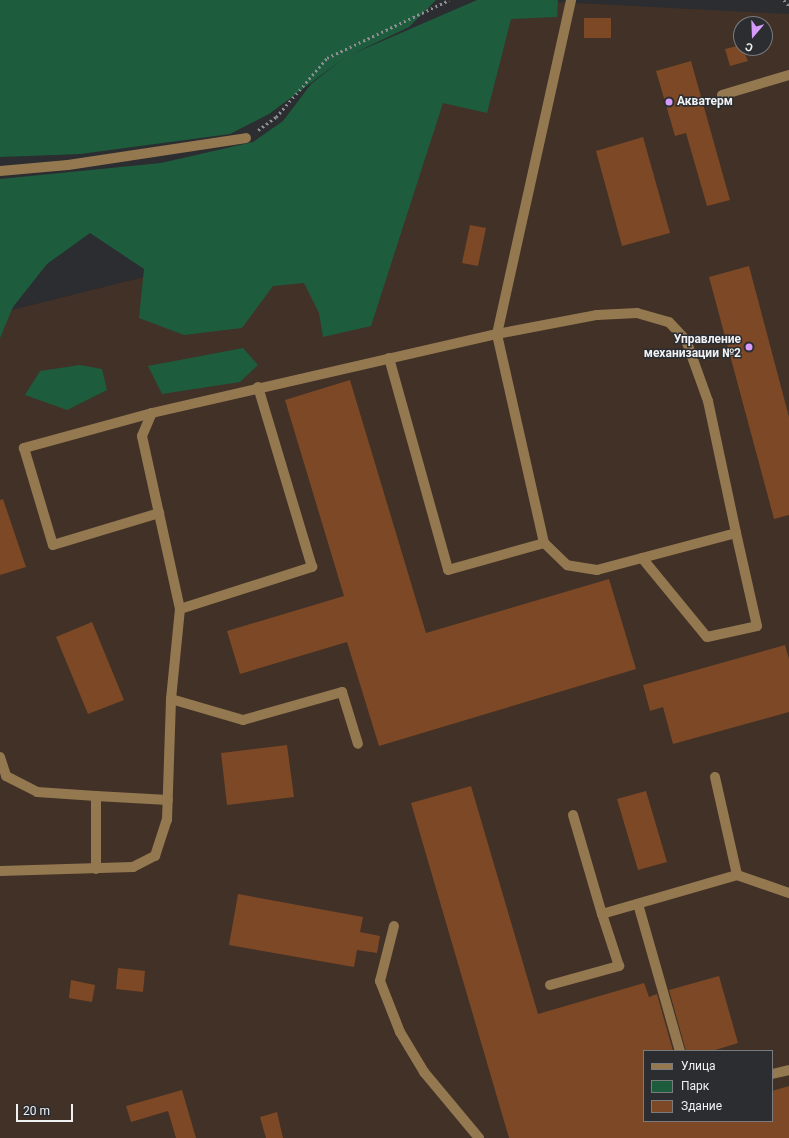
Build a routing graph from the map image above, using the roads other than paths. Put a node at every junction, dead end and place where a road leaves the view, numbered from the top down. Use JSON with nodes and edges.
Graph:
{"nodes":[{"id":1,"x":571,"y":0,"type":"edge"},
{"id":2,"x":789,"y":74,"type":"edge"},
{"id":3,"x":722,"y":94,"type":"dead end"},
{"id":4,"x":246,"y":138,"type":"road end"},
{"id":5,"x":0,"y":171,"type":"edge"},
{"id":6,"x":496,"y":334,"type":"junction"},
{"id":7,"x":389,"y":358,"type":"junction"},
{"id":8,"x":258,"y":387,"type":"junction"},
{"id":9,"x":152,"y":412,"type":"junction"},
{"id":10,"x":158,"y":513,"type":"junction"},
{"id":11,"x":736,"y":534,"type":"junction"},
{"id":12,"x":544,"y":543,"type":"junction"},
{"id":13,"x":642,"y":558,"type":"junction"},
{"id":14,"x":180,"y":608,"type":"junction"},
{"id":15,"x":171,"y":698,"type":"junction"},
{"id":16,"x":358,"y":744,"type":"dead end"},
{"id":17,"x":0,"y":756,"type":"edge"},
{"id":18,"x":715,"y":777,"type":"dead end"},
{"id":19,"x":96,"y":796,"type":"junction"},
{"id":20,"x":168,"y":800,"type":"junction"},
{"id":21,"x":573,"y":816,"type":"dead end"},
{"id":22,"x":96,"y":869,"type":"junction"},
{"id":23,"x":0,"y":871,"type":"edge"},
{"id":24,"x":737,"y":875,"type":"junction"},
{"id":25,"x":789,"y":894,"type":"edge"},
{"id":26,"x":638,"y":904,"type":"junction"},
{"id":27,"x":602,"y":914,"type":"junction"},
{"id":28,"x":394,"y":926,"type":"dead end"},
{"id":29,"x":550,"y":985,"type":"dead end"},
{"id":30,"x":680,"y":1050,"type":"edge"},
{"id":31,"x":789,"y":1070,"type":"edge"},
{"id":32,"x":773,"y":1074,"type":"edge"},
{"id":33,"x":479,"y":1138,"type":"edge"}],
"edges":[{"from":1,"to":6,"type":"lane"},
{"from":2,"to":3,"type":"lane"},
{"from":4,"to":5,"type":"lane"},
{"from":6,"to":7,"type":"lane"},
{"from":6,"to":11,"type":"lane"},
{"from":6,"to":12,"type":"lane"},
{"from":7,"to":8,"type":"lane"},
{"from":7,"to":12,"type":"lane"},
{"from":8,"to":9,"type":"lane"},
{"from":8,"to":14,"type":"lane"},
{"from":9,"to":10,"type":"lane"},
{"from":9,"to":10,"type":"lane"},
{"from":10,"to":14,"type":"lane"},
{"from":11,"to":13,"type":"lane"},
{"from":11,"to":13,"type":"lane"},
{"from":12,"to":13,"type":"lane"},
{"from":14,"to":15,"type":"lane"},
{"from":15,"to":16,"type":"lane"},
{"from":15,"to":20,"type":"lane"},
{"from":17,"to":19,"type":"lane"},
{"from":18,"to":24,"type":"lane"},
{"from":19,"to":20,"type":"lane"},
{"from":19,"to":22,"type":"lane"},
{"from":20,"to":22,"type":"lane"},
{"from":21,"to":27,"type":"lane"},
{"from":22,"to":23,"type":"lane"},
{"from":24,"to":25,"type":"lane"},
{"from":24,"to":26,"type":"lane"},
{"from":26,"to":27,"type":"lane"},
{"from":26,"to":30,"type":"lane"},
{"from":27,"to":29,"type":"lane"},
{"from":28,"to":33,"type":"lane"},
{"from":31,"to":32,"type":"lane"}]}
